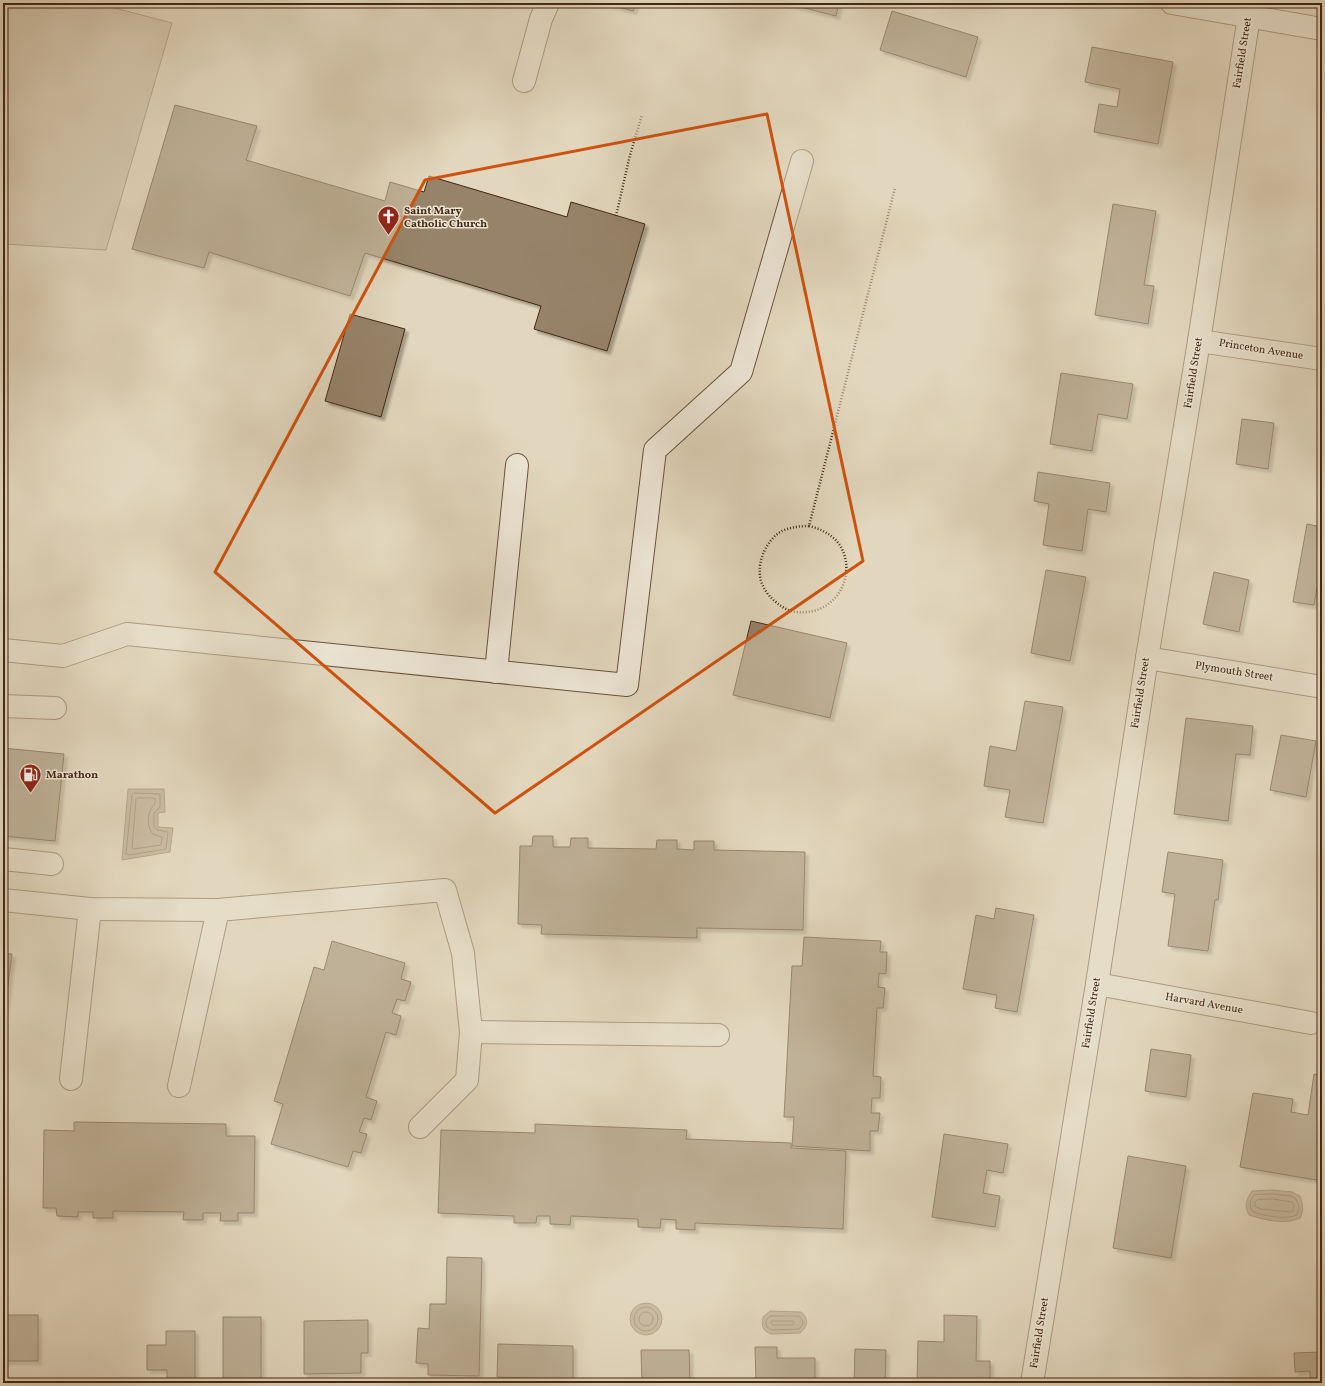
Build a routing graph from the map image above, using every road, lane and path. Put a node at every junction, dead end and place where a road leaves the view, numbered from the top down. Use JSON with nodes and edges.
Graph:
{"nodes":[{"id":1,"x":548,"y":3,"type":"edge"},
{"id":2,"x":1172,"y":3,"type":"edge"},
{"id":3,"x":1250,"y":10,"type":"edge"},
{"id":4,"x":1322,"y":29,"type":"edge"},
{"id":5,"x":524,"y":81,"type":"dead end"},
{"id":6,"x":642,"y":115,"type":"dead end"},
{"id":7,"x":802,"y":161,"type":"dead end"},
{"id":8,"x":895,"y":188,"type":"dead end"},
{"id":9,"x":616,"y":216,"type":"dead end"},
{"id":10,"x":1199,"y":341,"type":"junction"},
{"id":11,"x":1322,"y":359,"type":"edge"},
{"id":12,"x":517,"y":466,"type":"dead end"},
{"id":13,"x":809,"y":526,"type":"junction"},
{"id":14,"x":3,"y":650,"type":"edge"},
{"id":15,"x":1147,"y":658,"type":"junction"},
{"id":16,"x":496,"y":672,"type":"junction"},
{"id":17,"x":1322,"y":687,"type":"edge"},
{"id":18,"x":3,"y":706,"type":"edge"},
{"id":19,"x":55,"y":708,"type":"dead end"},
{"id":20,"x":3,"y":859,"type":"edge"},
{"id":21,"x":52,"y":864,"type":"dead end"},
{"id":22,"x":3,"y":900,"type":"edge"},
{"id":23,"x":90,"y":909,"type":"junction"},
{"id":24,"x":218,"y":910,"type":"junction"},
{"id":25,"x":1097,"y":984,"type":"junction"},
{"id":26,"x":1310,"y":1023,"type":"dead end"},
{"id":27,"x":471,"y":1032,"type":"junction"},
{"id":28,"x":718,"y":1035,"type":"dead end"},
{"id":29,"x":71,"y":1079,"type":"dead end"},
{"id":30,"x":179,"y":1086,"type":"dead end"},
{"id":31,"x":420,"y":1127,"type":"dead end"},
{"id":32,"x":1032,"y":1383,"type":"edge"}],
"edges":[{"from":1,"to":5,"type":"street"},
{"from":2,"to":3,"type":"street"},
{"from":3,"to":4,"type":"street"},
{"from":3,"to":10,"type":"street","name":"Fairfield Street"},
{"from":6,"to":9,"type":"path"},
{"from":7,"to":16,"type":"street"},
{"from":8,"to":13,"type":"path"},
{"from":10,"to":11,"type":"street","name":"Princeton Avenue"},
{"from":10,"to":15,"type":"street","name":"Fairfield Street"},
{"from":12,"to":16,"type":"street"},
{"from":13,"to":13,"type":"path"},
{"from":14,"to":16,"type":"street"},
{"from":15,"to":17,"type":"street","name":"Plymouth Street"},
{"from":15,"to":25,"type":"street","name":"Fairfield Street"},
{"from":18,"to":19,"type":"street"},
{"from":20,"to":21,"type":"street"},
{"from":22,"to":23,"type":"street"},
{"from":23,"to":24,"type":"street"},
{"from":23,"to":29,"type":"street"},
{"from":24,"to":27,"type":"street"},
{"from":24,"to":30,"type":"street"},
{"from":25,"to":26,"type":"street","name":"Harvard Avenue"},
{"from":25,"to":32,"type":"street","name":"Fairfield Street"},
{"from":27,"to":28,"type":"street"},
{"from":27,"to":31,"type":"street"}]}
